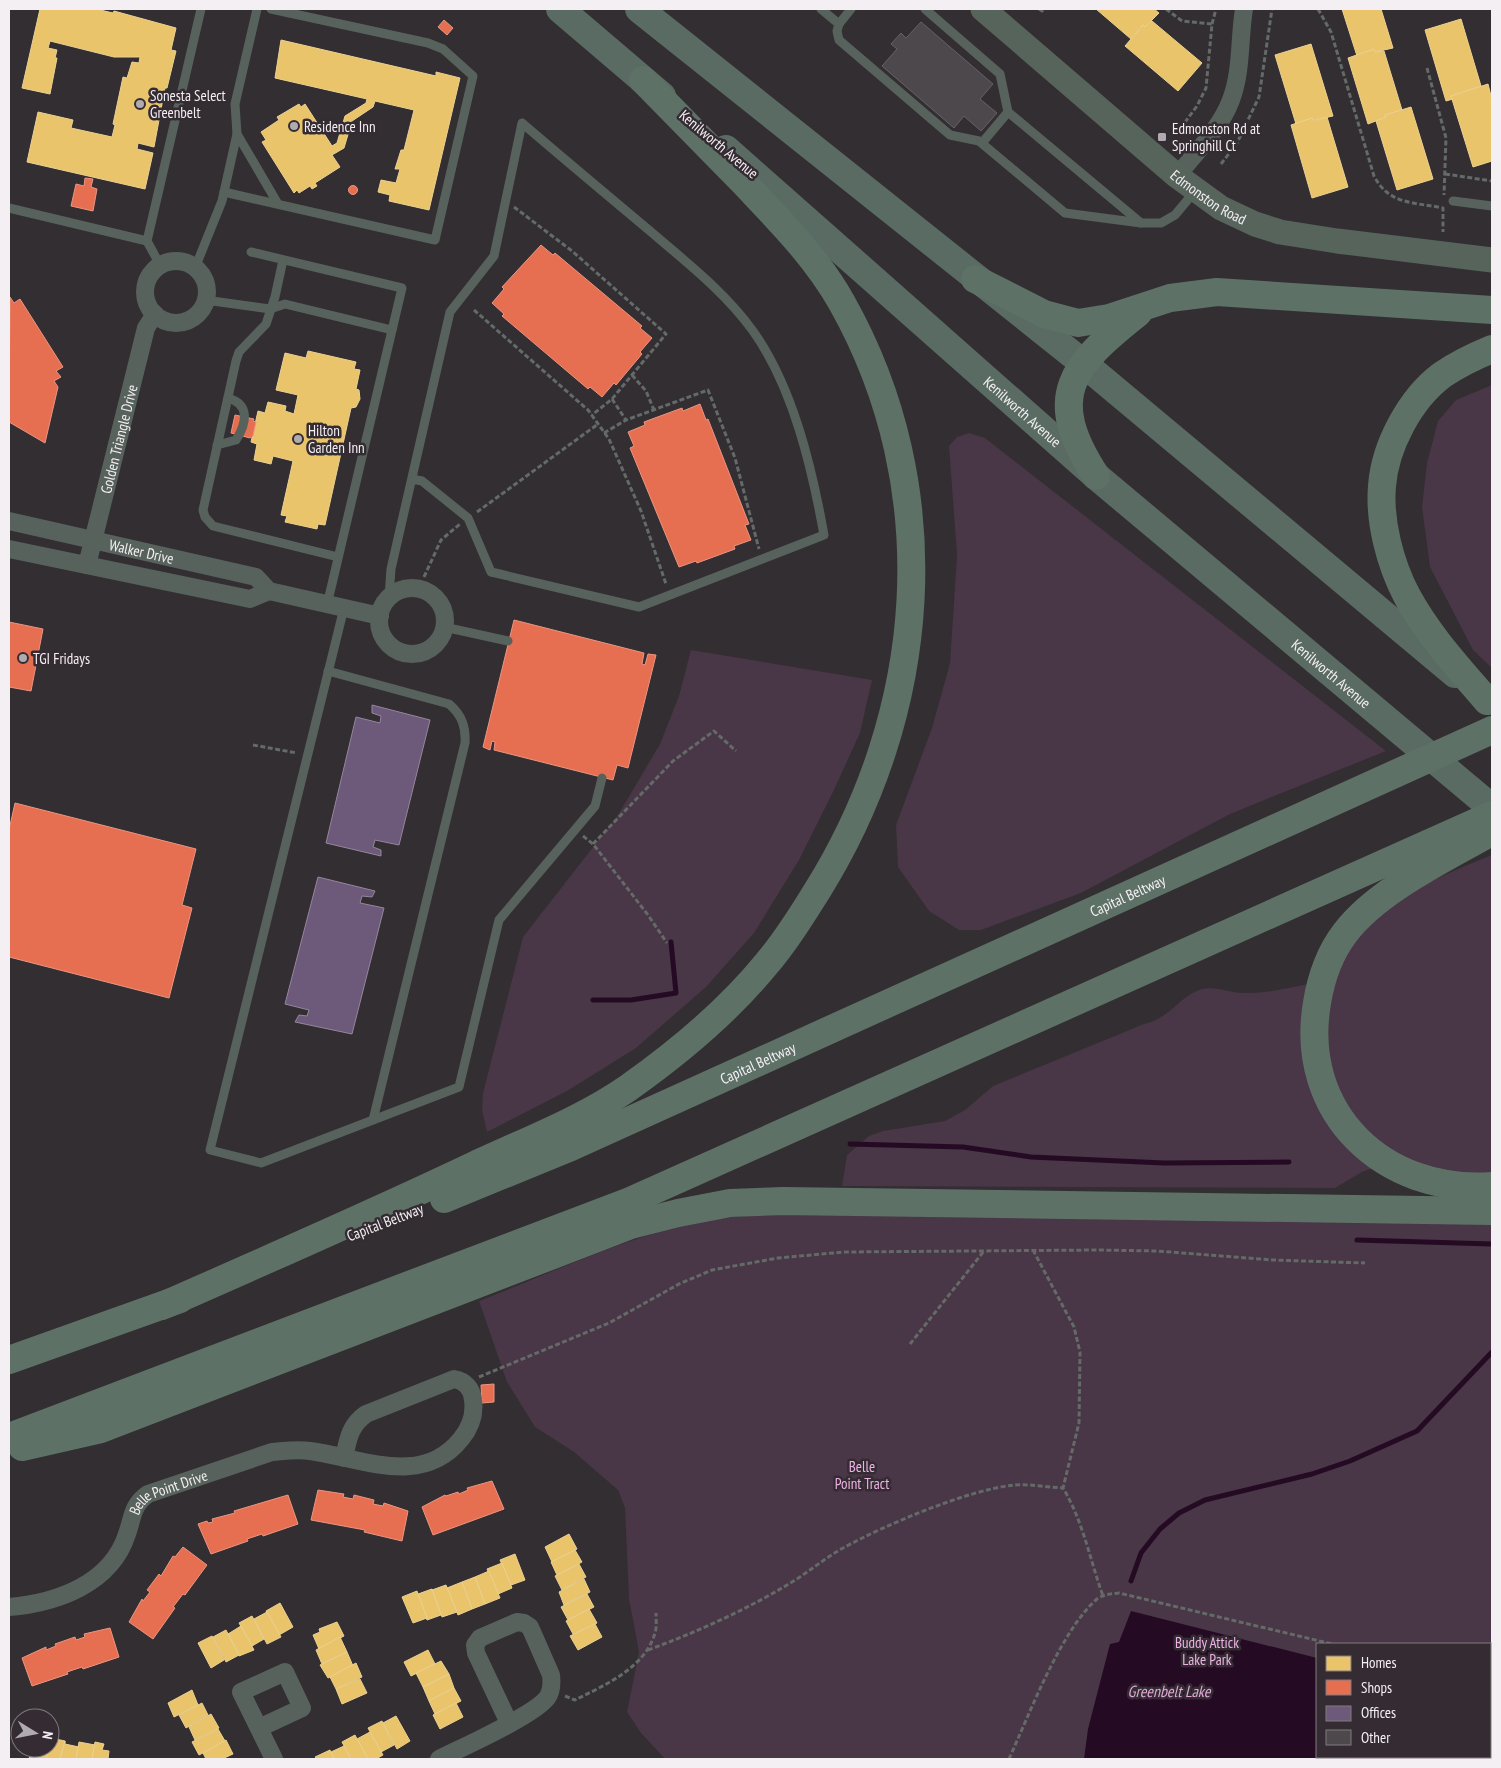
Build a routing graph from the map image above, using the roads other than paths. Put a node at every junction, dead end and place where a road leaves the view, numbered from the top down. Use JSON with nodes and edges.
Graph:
{"nodes":[{"id":1,"x":201,"y":9,"type":"edge"},
{"id":2,"x":256,"y":9,"type":"edge"},
{"id":3,"x":271,"y":9,"type":"edge"},
{"id":4,"x":560,"y":9,"type":"edge"},
{"id":5,"x":639,"y":9,"type":"edge"},
{"id":6,"x":821,"y":9,"type":"edge"},
{"id":7,"x":851,"y":9,"type":"edge"},
{"id":8,"x":925,"y":9,"type":"edge"},
{"id":9,"x":983,"y":9,"type":"edge"},
{"id":10,"x":1244,"y":9,"type":"edge"},
{"id":11,"x":838,"y":24,"type":"junction"},
{"id":12,"x":643,"y":80,"type":"junction"},
{"id":13,"x":1008,"y":112,"type":"junction"},
{"id":14,"x":237,"y":134,"type":"junction"},
{"id":15,"x":982,"y":143,"type":"junction"},
{"id":16,"x":1186,"y":183,"type":"junction"},
{"id":17,"x":224,"y":192,"type":"junction"},
{"id":18,"x":1452,"y":201,"type":"dead end"},
{"id":19,"x":278,"y":204,"type":"junction"},
{"id":20,"x":1492,"y":206,"type":"edge"},
{"id":21,"x":9,"y":208,"type":"edge"},
{"id":22,"x":1141,"y":223,"type":"junction"},
{"id":23,"x":147,"y":241,"type":"junction"},
{"id":24,"x":251,"y":252,"type":"dead end"},
{"id":25,"x":283,"y":260,"type":"junction"},
{"id":26,"x":1492,"y":260,"type":"edge"},
{"id":27,"x":160,"y":265,"type":"junction"},
{"id":28,"x":195,"y":268,"type":"junction"},
{"id":29,"x":976,"y":279,"type":"junction"},
{"id":30,"x":205,"y":300,"type":"junction"},
{"id":31,"x":1149,"y":305,"type":"junction"},
{"id":32,"x":270,"y":309,"type":"junction"},
{"id":33,"x":1492,"y":310,"type":"edge"},
{"id":34,"x":155,"y":314,"type":"junction"},
{"id":35,"x":392,"y":330,"type":"junction"},
{"id":36,"x":1492,"y":349,"type":"edge"},
{"id":37,"x":1083,"y":363,"type":"junction"},
{"id":38,"x":228,"y":398,"type":"junction"},
{"id":39,"x":217,"y":445,"type":"junction"},
{"id":40,"x":1096,"y":476,"type":"junction"},
{"id":41,"x":412,"y":479,"type":"junction"},
{"id":42,"x":9,"y":521,"type":"edge"},
{"id":43,"x":92,"y":538,"type":"junction"},
{"id":44,"x":9,"y":549,"type":"edge"},
{"id":45,"x":338,"y":557,"type":"junction"},
{"id":46,"x":87,"y":565,"type":"junction"},
{"id":47,"x":269,"y":591,"type":"junction"},
{"id":48,"x":389,"y":597,"type":"junction"},
{"id":49,"x":335,"y":607,"type":"junction"},
{"id":50,"x":380,"y":616,"type":"junction"},
{"id":51,"x":444,"y":626,"type":"junction"},
{"id":52,"x":508,"y":641,"type":"dead end"},
{"id":53,"x":328,"y":671,"type":"junction"},
{"id":54,"x":1489,"y":703,"type":"edge"},
{"id":55,"x":1492,"y":730,"type":"edge"},
{"id":56,"x":602,"y":778,"type":"dead end"},
{"id":57,"x":1492,"y":808,"type":"edge"},
{"id":58,"x":1492,"y":815,"type":"edge"},
{"id":59,"x":1492,"y":832,"type":"edge"},
{"id":60,"x":373,"y":1120,"type":"junction"},
{"id":61,"x":1492,"y":1186,"type":"edge"},
{"id":62,"x":1492,"y":1211,"type":"edge"},
{"id":63,"x":162,"y":1306,"type":"junction"},
{"id":64,"x":9,"y":1360,"type":"edge"},
{"id":65,"x":9,"y":1437,"type":"edge"},
{"id":66,"x":9,"y":1450,"type":"edge"},
{"id":67,"x":344,"y":1458,"type":"junction"},
{"id":68,"x":9,"y":1607,"type":"edge"},
{"id":69,"x":509,"y":1723,"type":"junction"},
{"id":70,"x":259,"y":1728,"type":"junction"},
{"id":71,"x":274,"y":1759,"type":"edge"},
{"id":72,"x":439,"y":1759,"type":"edge"}],
"edges":[{"from":1,"to":23,"type":"lane"},
{"from":2,"to":14,"type":"lane"},
{"from":3,"to":19,"type":"lane"},
{"from":4,"to":12,"type":"main road","name":"Kenilworth Avenue"},
{"from":5,"to":29,"type":"main road"},
{"from":6,"to":11,"type":"lane"},
{"from":7,"to":11,"type":"lane"},
{"from":8,"to":13,"type":"lane"},
{"from":9,"to":16,"type":"street","name":"Edmonston Road"},
{"from":10,"to":16,"type":"street"},
{"from":11,"to":15,"type":"lane"},
{"from":12,"to":40,"type":"main road","name":"Kenilworth Avenue"},
{"from":12,"to":63,"type":"highway"},
{"from":13,"to":15,"type":"lane"},
{"from":13,"to":22,"type":"lane"},
{"from":14,"to":17,"type":"lane"},
{"from":14,"to":19,"type":"lane"},
{"from":15,"to":22,"type":"lane"},
{"from":16,"to":22,"type":"lane"},
{"from":16,"to":26,"type":"street","name":"Edmonston Road"},
{"from":17,"to":19,"type":"lane"},
{"from":17,"to":28,"type":"lane"},
{"from":18,"to":20,"type":"lane"},
{"from":21,"to":23,"type":"lane"},
{"from":23,"to":27,"type":"lane"},
{"from":24,"to":25,"type":"lane"},
{"from":25,"to":32,"type":"lane"},
{"from":25,"to":35,"type":"lane"},
{"from":27,"to":28,"type":"street"},
{"from":27,"to":34,"type":"street"},
{"from":28,"to":30,"type":"street"},
{"from":29,"to":31,"type":"highway"},
{"from":29,"to":37,"type":"main road"},
{"from":30,"to":32,"type":"lane"},
{"from":30,"to":34,"type":"street"},
{"from":31,"to":33,"type":"highway"},
{"from":31,"to":37,"type":"highway"},
{"from":32,"to":35,"type":"lane"},
{"from":32,"to":38,"type":"lane"},
{"from":34,"to":43,"type":"street","name":"Golden Triangle Drive"},
{"from":35,"to":45,"type":"lane"},
{"from":36,"to":54,"type":"highway"},
{"from":37,"to":40,"type":"highway"},
{"from":37,"to":54,"type":"main road"},
{"from":38,"to":39,"type":"lane"},
{"from":38,"to":39,"type":"lane"},
{"from":39,"to":45,"type":"lane"},
{"from":40,"to":57,"type":"main road","name":"Kenilworth Avenue"},
{"from":41,"to":41,"type":"lane"},
{"from":41,"to":48,"type":"lane"},
{"from":42,"to":43,"type":"street","name":"Walker Drive"},
{"from":43,"to":46,"type":"street","name":"Golden Triangle Drive"},
{"from":43,"to":47,"type":"street","name":"Walker Drive"},
{"from":44,"to":46,"type":"street","name":"Walker Drive"},
{"from":45,"to":49,"type":"lane"},
{"from":46,"to":47,"type":"street","name":"Walker Drive"},
{"from":47,"to":49,"type":"street","name":"Walker Drive"},
{"from":48,"to":50,"type":"street"},
{"from":48,"to":51,"type":"street"},
{"from":49,"to":50,"type":"street","name":"Walker Drive"},
{"from":49,"to":53,"type":"lane"},
{"from":50,"to":51,"type":"street"},
{"from":51,"to":52,"type":"lane"},
{"from":53,"to":60,"type":"lane"},
{"from":53,"to":60,"type":"lane"},
{"from":55,"to":63,"type":"highway","name":"Capital Beltway"},
{"from":56,"to":60,"type":"lane"},
{"from":58,"to":65,"type":"highway"},
{"from":59,"to":61,"type":"highway"},
{"from":62,"to":66,"type":"highway"},
{"from":63,"to":64,"type":"highway","name":"Capital Beltway"},
{"from":67,"to":67,"type":"street","name":"Belle Point Drive"},
{"from":67,"to":68,"type":"street","name":"Belle Point Drive"},
{"from":69,"to":69,"type":"street"},
{"from":69,"to":72,"type":"street"},
{"from":70,"to":70,"type":"street"},
{"from":70,"to":71,"type":"street"}]}
